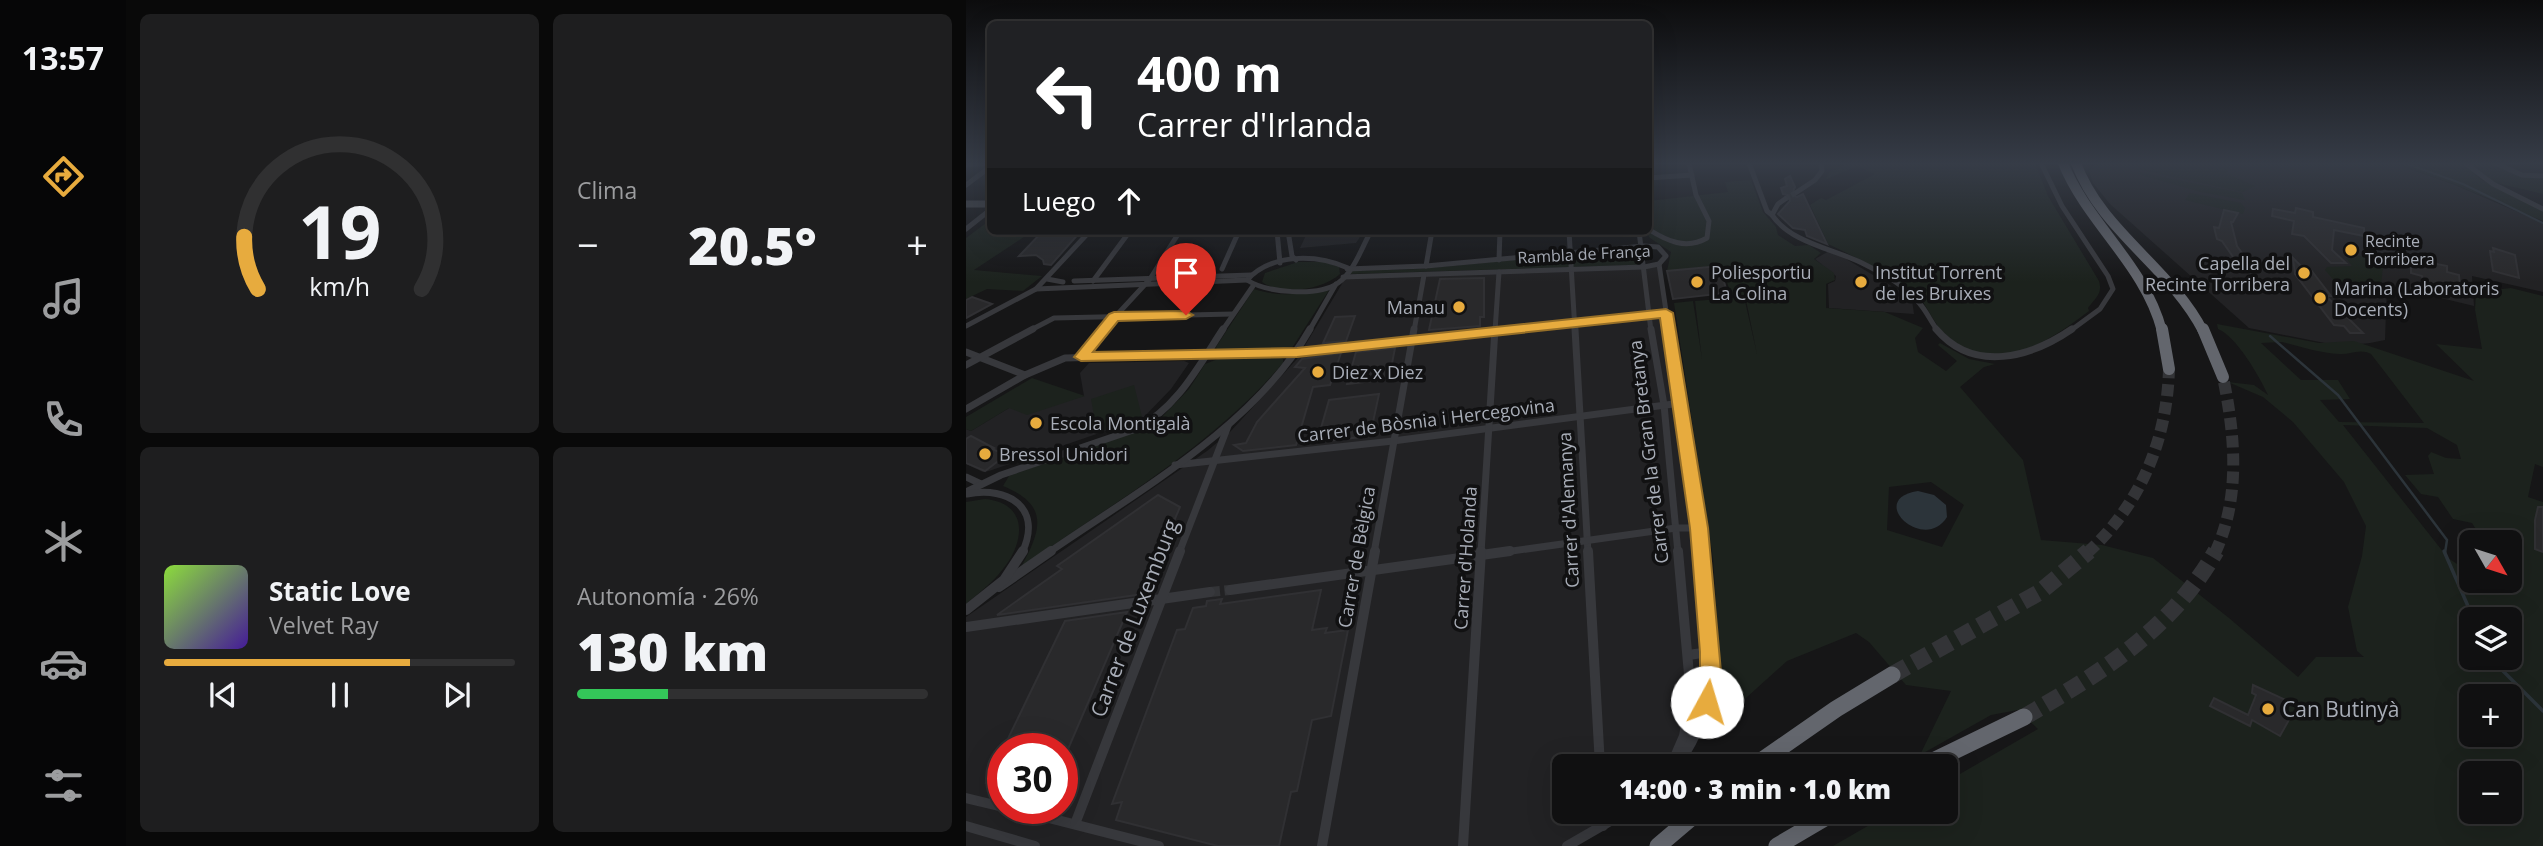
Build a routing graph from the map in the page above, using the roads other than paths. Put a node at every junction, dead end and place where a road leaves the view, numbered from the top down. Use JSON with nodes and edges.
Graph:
{"nodes":[{"id":1,"x":1700,"y":202,"type":"edge"},
{"id":2,"x":1764,"y":202,"type":"edge"},
{"id":3,"x":1780,"y":202,"type":"tunnel mouth"},
{"id":4,"x":2060,"y":202,"type":"edge"},
{"id":5,"x":2085,"y":202,"type":"edge"},
{"id":6,"x":2097,"y":202,"type":"edge"},
{"id":7,"x":987,"y":204,"type":"edge"},
{"id":8,"x":967,"y":205,"type":"edge"},
{"id":9,"x":987,"y":212,"type":"edge"},
{"id":10,"x":1772,"y":215,"type":"junction"},
{"id":11,"x":966,"y":229,"type":"edge"},
{"id":12,"x":1652,"y":231,"type":"edge"},
{"id":13,"x":1086,"y":235,"type":"edge"},
{"id":14,"x":1127,"y":235,"type":"edge"},
{"id":15,"x":1178,"y":235,"type":"edge"},
{"id":16,"x":1237,"y":235,"type":"edge"},
{"id":17,"x":1277,"y":235,"type":"edge"},
{"id":18,"x":1289,"y":235,"type":"edge"},
{"id":19,"x":1369,"y":235,"type":"edge"},
{"id":20,"x":1431,"y":235,"type":"edge"},
{"id":21,"x":1500,"y":235,"type":"edge"},
{"id":22,"x":1569,"y":235,"type":"edge"},
{"id":23,"x":1639,"y":235,"type":"edge"},
{"id":24,"x":1643,"y":235,"type":"edge"},
{"id":25,"x":1640,"y":246,"type":"junction"},
{"id":26,"x":1658,"y":247,"type":"junction"},
{"id":27,"x":1571,"y":253,"type":"junction"},
{"id":28,"x":1296,"y":260,"type":"junction"},
{"id":29,"x":1499,"y":260,"type":"junction"},
{"id":30,"x":1280,"y":262,"type":"junction"},
{"id":31,"x":1659,"y":264,"type":"junction"},
{"id":32,"x":1644,"y":267,"type":"junction"},
{"id":33,"x":1348,"y":269,"type":"junction"},
{"id":34,"x":1425,"y":270,"type":"junction"},
{"id":35,"x":1572,"y":270,"type":"junction"},
{"id":36,"x":1220,"y":272,"type":"junction"},
{"id":37,"x":1499,"y":272,"type":"junction"},
{"id":38,"x":1343,"y":277,"type":"junction"},
{"id":39,"x":1047,"y":279,"type":"junction"},
{"id":40,"x":1150,"y":279,"type":"junction"},
{"id":41,"x":1093,"y":281,"type":"junction"},
{"id":42,"x":1250,"y":281,"type":"junction"},
{"id":43,"x":1144,"y":284,"type":"junction"},
{"id":44,"x":1336,"y":284,"type":"junction"},
{"id":45,"x":1036,"y":289,"type":"junction"},
{"id":46,"x":1666,"y":313,"type":"junction"},
{"id":47,"x":1233,"y":314,"type":"junction"},
{"id":48,"x":1648,"y":314,"type":"junction"},
{"id":49,"x":1114,"y":317,"type":"junction"},
{"id":50,"x":1572,"y":322,"type":"junction"},
{"id":51,"x":966,"y":326,"type":"edge"},
{"id":52,"x":1494,"y":330,"type":"junction"},
{"id":53,"x":1411,"y":339,"type":"junction"},
{"id":54,"x":966,"y":352,"type":"edge"},
{"id":55,"x":1297,"y":352,"type":"junction"},
{"id":56,"x":1206,"y":355,"type":"junction"},
{"id":57,"x":980,"y":357,"type":"junction"},
{"id":58,"x":1081,"y":357,"type":"junction"},
{"id":59,"x":966,"y":365,"type":"edge"},
{"id":60,"x":2169,"y":369,"type":"tunnel mouth"},
{"id":61,"x":1025,"y":375,"type":"junction"},
{"id":62,"x":2223,"y":377,"type":"tunnel mouth"},
{"id":63,"x":1681,"y":403,"type":"junction"},
{"id":64,"x":1664,"y":405,"type":"junction"},
{"id":65,"x":966,"y":409,"type":"edge"},
{"id":66,"x":1580,"y":417,"type":"junction"},
{"id":67,"x":1228,"y":425,"type":"junction"},
{"id":68,"x":1489,"y":428,"type":"junction"},
{"id":69,"x":1393,"y":441,"type":"junction"},
{"id":70,"x":1217,"y":461,"type":"junction"},
{"id":71,"x":1175,"y":465,"type":"junction"},
{"id":72,"x":966,"y":477,"type":"edge"},
{"id":73,"x":981,"y":484,"type":"junction"},
{"id":74,"x":966,"y":494,"type":"edge"},
{"id":75,"x":1002,"y":494,"type":"junction"},
{"id":76,"x":1676,"y":528,"type":"junction"},
{"id":77,"x":1699,"y":528,"type":"junction"},
{"id":78,"x":1587,"y":540,"type":"junction"},
{"id":79,"x":1481,"y":555,"type":"junction"},
{"id":80,"x":1370,"y":570,"type":"junction"},
{"id":81,"x":999,"y":587,"type":"junction"},
{"id":82,"x":1230,"y":590,"type":"tunnel mouth"},
{"id":83,"x":1210,"y":592,"type":"tunnel mouth"},
{"id":84,"x":1162,"y":599,"type":"junction"},
{"id":85,"x":966,"y":610,"type":"edge"},
{"id":86,"x":966,"y":627,"type":"edge"},
{"id":87,"x":1710,"y":652,"type":"junction"},
{"id":88,"x":1688,"y":655,"type":"junction"},
{"id":89,"x":1892,"y":675,"type":"tunnel mouth"},
{"id":90,"x":2024,"y":717,"type":"tunnel mouth"},
{"id":91,"x":1599,"y":754,"type":"edge"},
{"id":92,"x":1677,"y":754,"type":"edge"},
{"id":93,"x":1684,"y":754,"type":"edge"},
{"id":94,"x":1771,"y":754,"type":"edge"},
{"id":95,"x":1948,"y":754,"type":"edge"},
{"id":96,"x":966,"y":798,"type":"edge"},
{"id":97,"x":987,"y":803,"type":"edge"},
{"id":98,"x":1078,"y":816,"type":"edge"},
{"id":99,"x":1075,"y":824,"type":"edge"},
{"id":100,"x":1606,"y":824,"type":"edge"},
{"id":101,"x":1683,"y":824,"type":"edge"},
{"id":102,"x":1815,"y":824,"type":"edge"},
{"id":103,"x":966,"y":826,"type":"edge"},
{"id":104,"x":1603,"y":826,"type":"joint"},
{"id":105,"x":1659,"y":844,"type":"edge"},
{"id":106,"x":1035,"y":846,"type":"edge"},
{"id":107,"x":1159,"y":846,"type":"edge"},
{"id":108,"x":1322,"y":846,"type":"edge"},
{"id":109,"x":1463,"y":846,"type":"edge"},
{"id":110,"x":1567,"y":846,"type":"edge"},
{"id":111,"x":1777,"y":846,"type":"edge"}],
"edges":[{"from":1,"to":12,"type":"street"},
{"from":2,"to":10,"type":"street"},
{"from":3,"to":10,"type":"street"},
{"from":4,"to":10,"type":"street"},
{"from":5,"to":60,"type":"highway"},
{"from":6,"to":62,"type":"highway"},
{"from":7,"to":8,"type":"street"},
{"from":9,"to":11,"type":"street"},
{"from":13,"to":39,"type":"street"},
{"from":14,"to":41,"type":"street"},
{"from":15,"to":40,"type":"street"},
{"from":16,"to":36,"type":"street"},
{"from":17,"to":30,"type":"street"},
{"from":18,"to":28,"type":"street"},
{"from":19,"to":33,"type":"street"},
{"from":20,"to":34,"type":"street","name":"Carrer de Bèlgica"},
{"from":21,"to":29,"type":"street"},
{"from":22,"to":27,"type":"street","name":"Carrer d'Alemanya"},
{"from":23,"to":25,"type":"street","name":"Carrer de la Gran Bretanya"},
{"from":24,"to":26,"type":"street"},
{"from":25,"to":26,"type":"street","name":"Rambla de França"},
{"from":25,"to":27,"type":"street","name":"Rambla de França"},
{"from":25,"to":32,"type":"street","name":"Carrer de la Gran Bretanya"},
{"from":26,"to":31,"type":"street","name":"Rambla de França"},
{"from":27,"to":29,"type":"street","name":"Rambla de França"},
{"from":27,"to":35,"type":"street","name":"Carrer d'Alemanya"},
{"from":28,"to":30,"type":"street","name":"Rambla de França"},
{"from":28,"to":33,"type":"street","name":"Rambla de França"},
{"from":29,"to":34,"type":"street","name":"Rambla de França"},
{"from":30,"to":42,"type":"street","name":"Rambla de França"},
{"from":31,"to":32,"type":"street","name":"Rambla de França"},
{"from":31,"to":46,"type":"street","name":"Carrer de la Gran Bretanya"},
{"from":32,"to":35,"type":"street","name":"Rambla de França"},
{"from":32,"to":48,"type":"street","name":"Carrer de la Gran Bretanya"},
{"from":33,"to":34,"type":"street","name":"Rambla de França"},
{"from":33,"to":38,"type":"street"},
{"from":34,"to":37,"type":"street","name":"Rambla de França"},
{"from":34,"to":38,"type":"street","name":"Rambla de França"},
{"from":34,"to":53,"type":"street","name":"Carrer de Bèlgica"},
{"from":35,"to":37,"type":"street","name":"Rambla de França"},
{"from":35,"to":50,"type":"street","name":"Carrer d'Alemanya"},
{"from":36,"to":40,"type":"street"},
{"from":36,"to":42,"type":"street"},
{"from":37,"to":52,"type":"street","name":"Carrer d'Holanda"},
{"from":38,"to":44,"type":"street"},
{"from":39,"to":41,"type":"street"},
{"from":39,"to":45,"type":"street"},
{"from":40,"to":41,"type":"street"},
{"from":40,"to":43,"type":"street"},
{"from":42,"to":43,"type":"street"},
{"from":42,"to":44,"type":"street"},
{"from":42,"to":47,"type":"street"},
{"from":43,"to":45,"type":"street"},
{"from":43,"to":49,"type":"street"},
{"from":44,"to":55,"type":"street"},
{"from":45,"to":51,"type":"street"},
{"from":46,"to":48,"type":"street"},
{"from":46,"to":63,"type":"street","name":"Carrer de la Gran Bretanya"},
{"from":47,"to":49,"type":"street"},
{"from":47,"to":56,"type":"street"},
{"from":48,"to":50,"type":"street"},
{"from":48,"to":64,"type":"street","name":"Carrer de la Gran Bretanya"},
{"from":49,"to":57,"type":"street"},
{"from":49,"to":58,"type":"street"},
{"from":50,"to":52,"type":"street"},
{"from":50,"to":66,"type":"street","name":"Carrer d'Alemanya"},
{"from":52,"to":53,"type":"street"},
{"from":52,"to":68,"type":"street","name":"Carrer d'Holanda"},
{"from":53,"to":55,"type":"street"},
{"from":53,"to":69,"type":"street","name":"Carrer de Bèlgica"},
{"from":54,"to":57,"type":"street"},
{"from":55,"to":56,"type":"street"},
{"from":55,"to":67,"type":"street"},
{"from":56,"to":58,"type":"street"},
{"from":56,"to":73,"type":"street"},
{"from":57,"to":59,"type":"street"},
{"from":57,"to":61,"type":"street"},
{"from":58,"to":61,"type":"street"},
{"from":61,"to":65,"type":"street"},
{"from":63,"to":64,"type":"street","name":"Carrer de Bòsnia i Hercegovina"},
{"from":63,"to":77,"type":"street","name":"Carrer de la Gran Bretanya"},
{"from":64,"to":66,"type":"street","name":"Carrer de Bòsnia i Hercegovina"},
{"from":64,"to":76,"type":"street","name":"Carrer de la Gran Bretanya"},
{"from":66,"to":68,"type":"street","name":"Carrer de Bòsnia i Hercegovina"},
{"from":66,"to":78,"type":"street","name":"Carrer d'Alemanya"},
{"from":67,"to":70,"type":"street","name":"Carrer de Luxemburg"},
{"from":67,"to":71,"type":"street"},
{"from":68,"to":69,"type":"street","name":"Carrer de Bòsnia i Hercegovina"},
{"from":68,"to":79,"type":"street","name":"Carrer d'Holanda"},
{"from":69,"to":70,"type":"street","name":"Carrer de Bòsnia i Hercegovina"},
{"from":69,"to":80,"type":"street","name":"Carrer de Bèlgica"},
{"from":70,"to":71,"type":"street","name":"Carrer de Bòsnia i Hercegovina"},
{"from":70,"to":84,"type":"street","name":"Carrer de Luxemburg"},
{"from":71,"to":81,"type":"street"},
{"from":72,"to":73,"type":"street"},
{"from":73,"to":74,"type":"street"},
{"from":73,"to":75,"type":"street"},
{"from":74,"to":75,"type":"street"},
{"from":75,"to":81,"type":"street"},
{"from":76,"to":77,"type":"street"},
{"from":76,"to":78,"type":"street"},
{"from":76,"to":88,"type":"street","name":"Carrer de la Gran Bretanya"},
{"from":77,"to":87,"type":"street","name":"Carrer de la Gran Bretanya"},
{"from":78,"to":79,"type":"street"},
{"from":78,"to":91,"type":"street","name":"Carrer d'Alemanya"},
{"from":79,"to":80,"type":"street"},
{"from":79,"to":109,"type":"street","name":"Carrer d'Holanda"},
{"from":80,"to":82,"type":"street"},
{"from":80,"to":108,"type":"street","name":"Carrer de Bèlgica"},
{"from":81,"to":85,"type":"street"},
{"from":83,"to":84,"type":"street"},
{"from":84,"to":86,"type":"street"},
{"from":84,"to":98,"type":"street","name":"Carrer de Luxemburg"},
{"from":87,"to":88,"type":"street"},
{"from":87,"to":93,"type":"street","name":"Carrer de la Gran Bretanya"},
{"from":88,"to":92,"type":"street","name":"Carrer de la Gran Bretanya"},
{"from":89,"to":94,"type":"highway"},
{"from":90,"to":95,"type":"highway"},
{"from":96,"to":97,"type":"street"},
{"from":99,"to":107,"type":"street"},
{"from":100,"to":104,"type":"street"},
{"from":101,"to":105,"type":"highway"},
{"from":102,"to":111,"type":"highway"},
{"from":103,"to":106,"type":"street"},
{"from":104,"to":110,"type":"street"}]}
